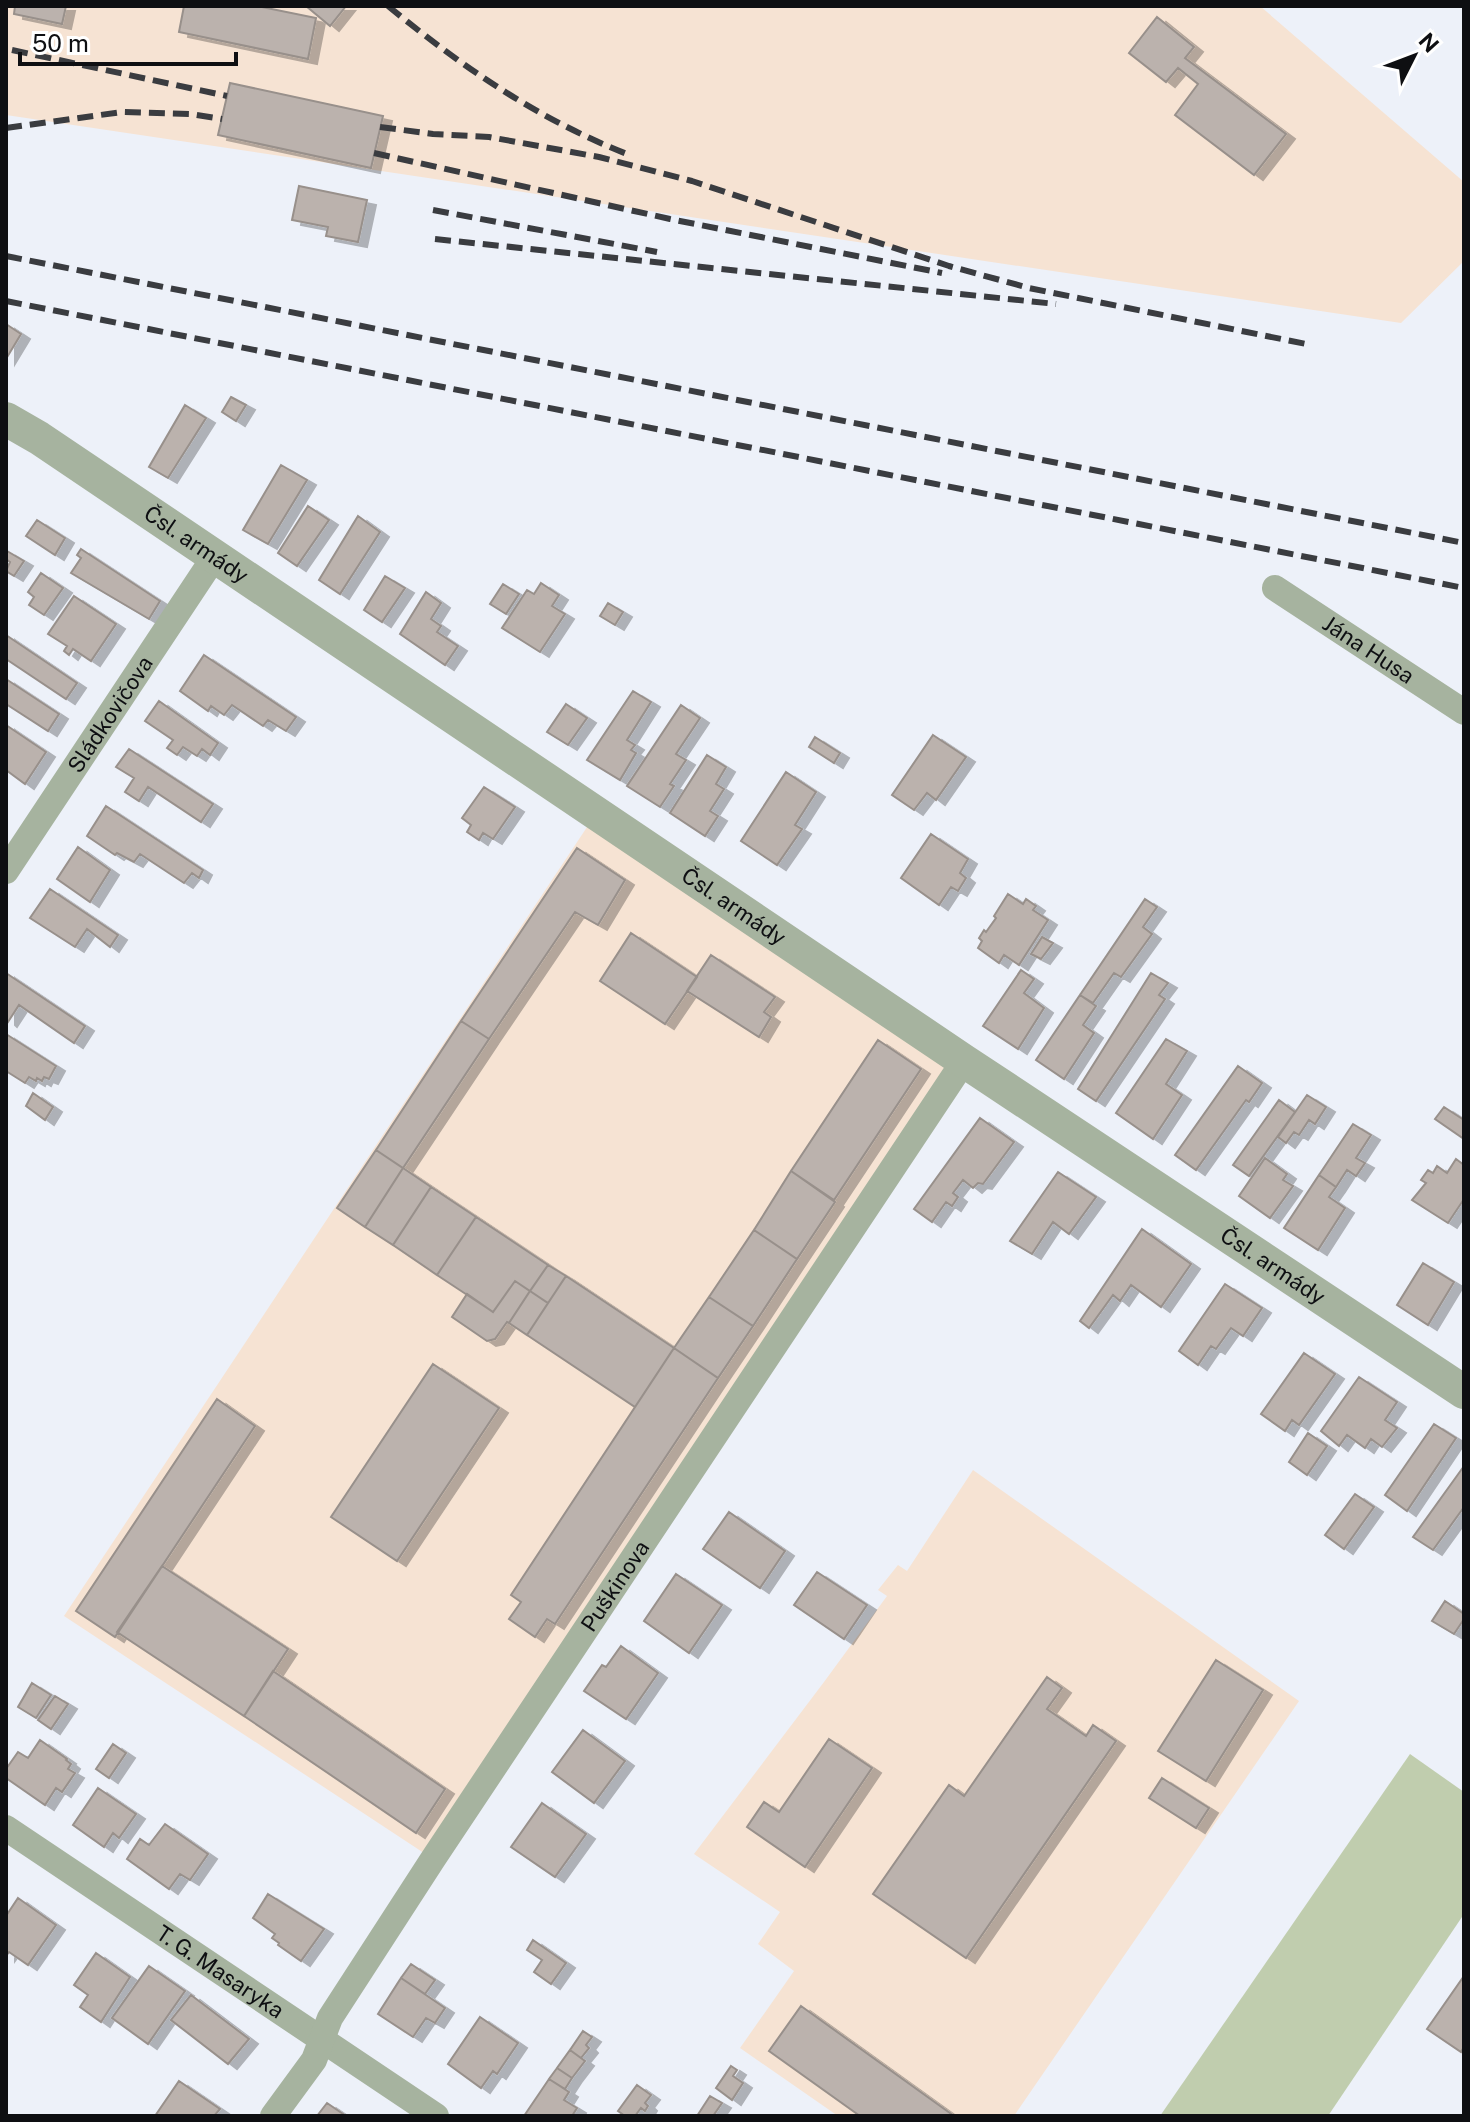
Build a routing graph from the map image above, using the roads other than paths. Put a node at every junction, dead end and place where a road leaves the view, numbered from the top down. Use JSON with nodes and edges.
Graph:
{"nodes":[{"id":1,"x":6,"y":419,"type":"edge"},
{"id":2,"x":215,"y":556,"type":"junction"},
{"id":3,"x":1275,"y":588,"type":"dead end"},
{"id":4,"x":1464,"y":712,"type":"edge"},
{"id":5,"x":6,"y":871,"type":"edge"},
{"id":6,"x":964,"y":1061,"type":"junction"},
{"id":7,"x":1464,"y":1392,"type":"edge"},
{"id":8,"x":6,"y":1828,"type":"edge"},
{"id":9,"x":322,"y":2040,"type":"junction"},
{"id":10,"x":273,"y":2116,"type":"edge"},
{"id":11,"x":436,"y":2116,"type":"edge"}],
"edges":[{"from":1,"to":2,"type":"street","name":"Čsl. armády"},
{"from":2,"to":5,"type":"street","name":"Sládkovičova"},
{"from":2,"to":6,"type":"street","name":"Čsl. armády"},
{"from":3,"to":4,"type":"street","name":"Jána Husa"},
{"from":6,"to":7,"type":"street","name":"Čsl. armády"},
{"from":6,"to":9,"type":"street","name":"Puškinova"},
{"from":8,"to":9,"type":"street","name":"T. G. Masaryka"},
{"from":9,"to":10,"type":"street","name":"Puškinova"},
{"from":9,"to":11,"type":"street","name":"T. G. Masaryka"}]}
